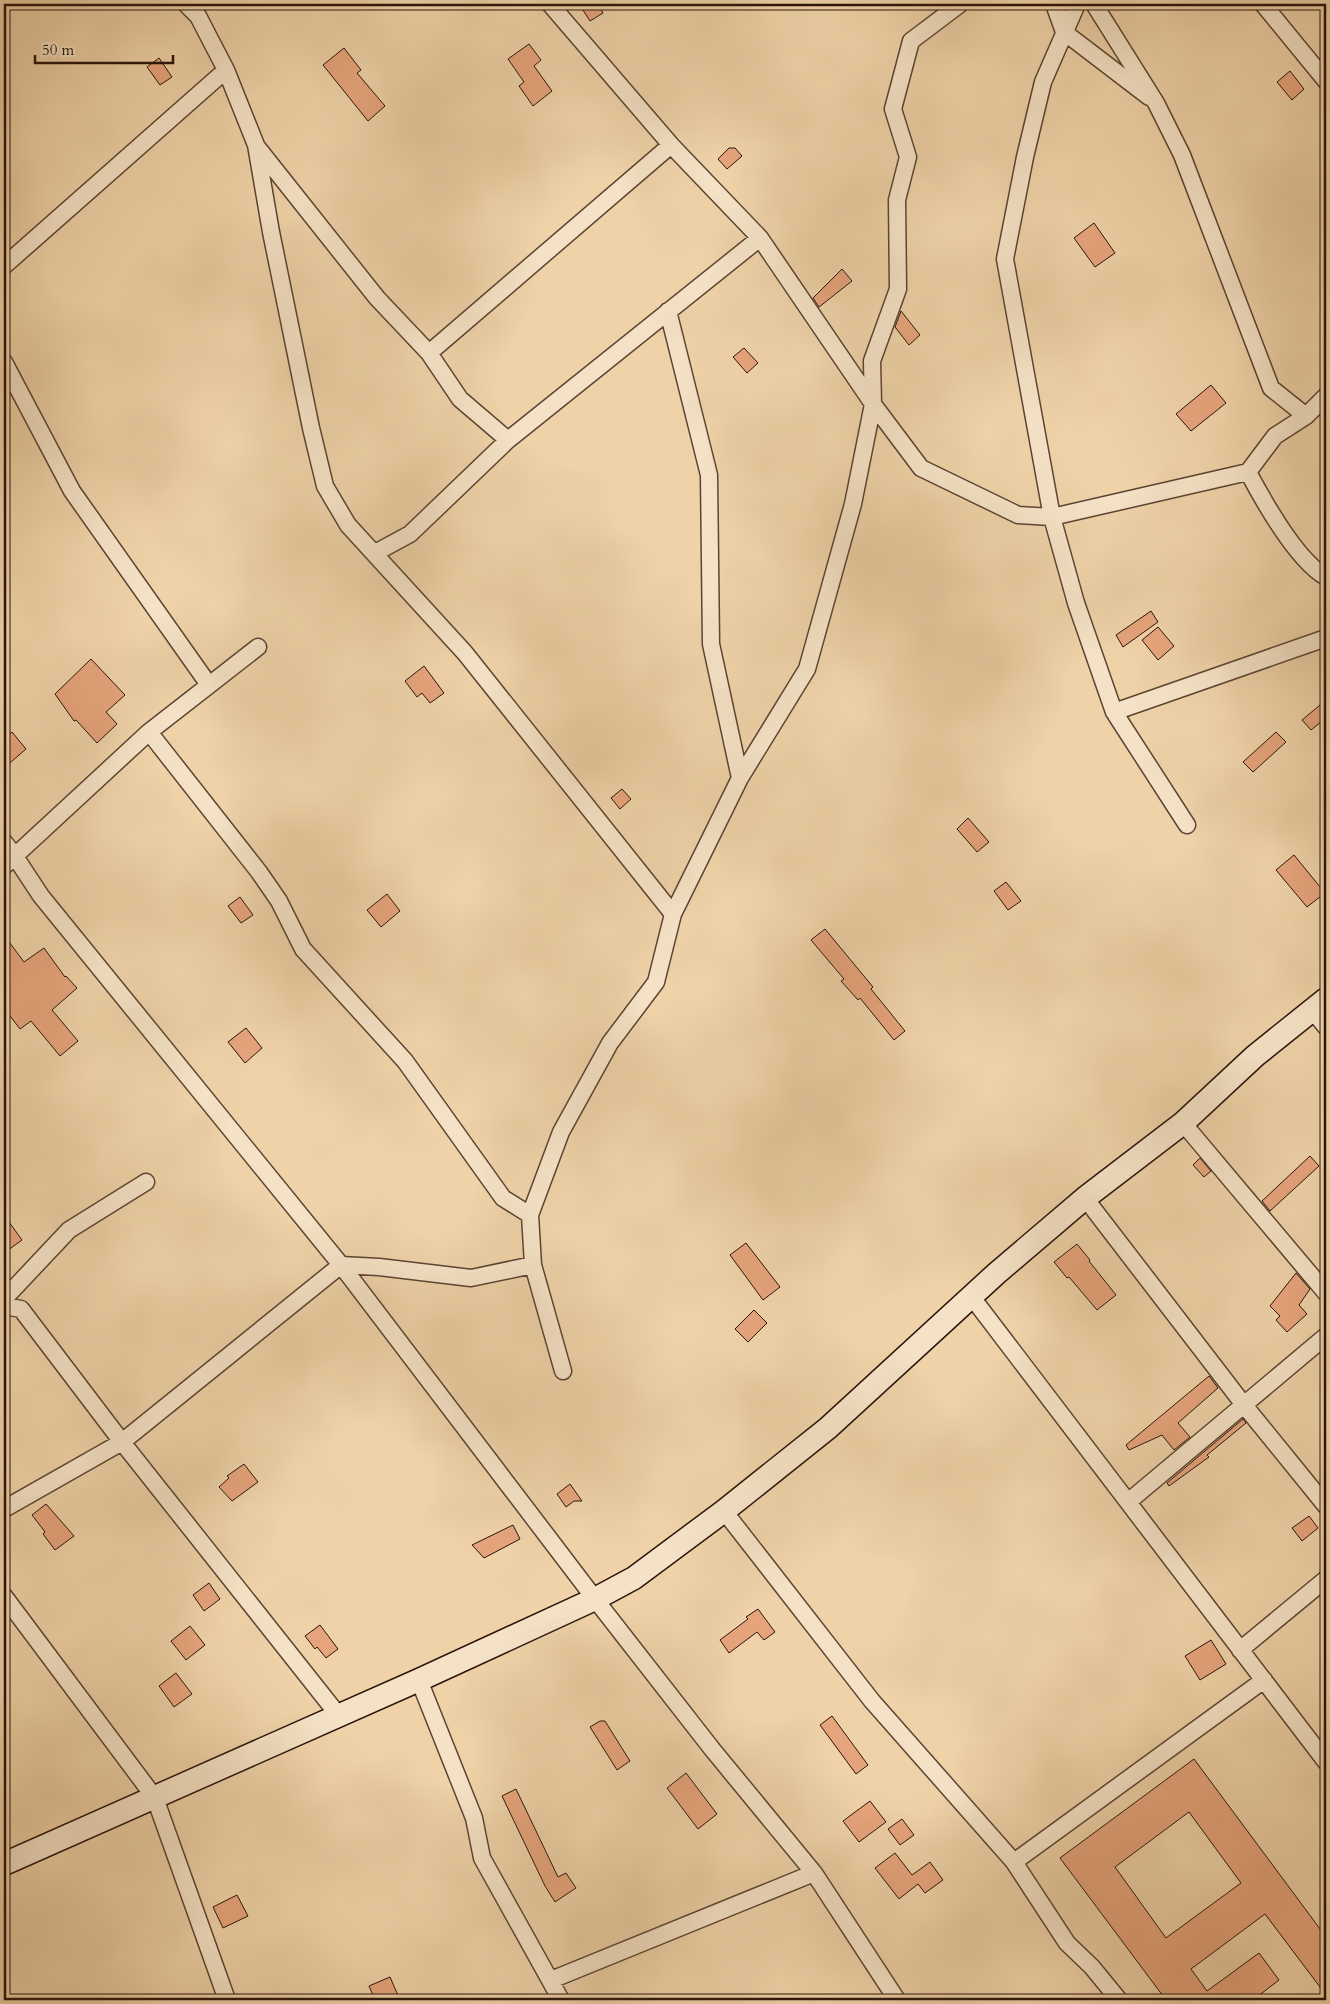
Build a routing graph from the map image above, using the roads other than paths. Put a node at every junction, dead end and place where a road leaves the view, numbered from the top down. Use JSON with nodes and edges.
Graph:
{"nodes":[{"id":1,"x":186,"y":4,"type":"edge"},
{"id":2,"x":550,"y":4,"type":"edge"},
{"id":3,"x":960,"y":4,"type":"edge"},
{"id":4,"x":1054,"y":4,"type":"edge"},
{"id":5,"x":1077,"y":4,"type":"edge"},
{"id":6,"x":1094,"y":4,"type":"edge"},
{"id":7,"x":1263,"y":4,"type":"edge"},
{"id":8,"x":1064,"y":32,"type":"junction"},
{"id":9,"x":226,"y":70,"type":"junction"},
{"id":10,"x":1326,"y":81,"type":"edge"},
{"id":11,"x":1156,"y":103,"type":"junction"},
{"id":12,"x":256,"y":145,"type":"junction"},
{"id":13,"x":671,"y":145,"type":"junction"},
{"id":14,"x":760,"y":238,"type":"junction"},
{"id":15,"x":4,"y":266,"type":"edge"},
{"id":16,"x":668,"y":311,"type":"junction"},
{"id":17,"x":429,"y":353,"type":"junction"},
{"id":18,"x":4,"y":362,"type":"edge"},
{"id":19,"x":1326,"y":396,"type":"edge"},
{"id":20,"x":872,"y":404,"type":"junction"},
{"id":21,"x":1306,"y":416,"type":"junction"},
{"id":22,"x":508,"y":440,"type":"junction"},
{"id":23,"x":1248,"y":472,"type":"junction"},
{"id":24,"x":1052,"y":517,"type":"junction"},
{"id":25,"x":375,"y":553,"type":"junction"},
{"id":26,"x":1326,"y":577,"type":"edge"},
{"id":27,"x":1326,"y":638,"type":"edge"},
{"id":28,"x":258,"y":646,"type":"dead end"},
{"id":29,"x":210,"y":685,"type":"junction"},
{"id":30,"x":1114,"y":712,"type":"junction"},
{"id":31,"x":149,"y":732,"type":"junction"},
{"id":32,"x":740,"y":778,"type":"junction"},
{"id":33,"x":1187,"y":825,"type":"dead end"},
{"id":34,"x":7,"y":855,"type":"edge"},
{"id":35,"x":673,"y":914,"type":"junction"},
{"id":36,"x":1322,"y":1012,"type":"edge"},
{"id":37,"x":1183,"y":1123,"type":"junction"},
{"id":38,"x":146,"y":1182,"type":"dead end"},
{"id":39,"x":1085,"y":1198,"type":"junction"},
{"id":40,"x":530,"y":1215,"type":"junction"},
{"id":41,"x":341,"y":1265,"type":"junction"},
{"id":42,"x":533,"y":1265,"type":"junction"},
{"id":43,"x":1326,"y":1293,"type":"edge"},
{"id":44,"x":971,"y":1296,"type":"junction"},
{"id":45,"x":4,"y":1299,"type":"edge"},
{"id":46,"x":4,"y":1306,"type":"edge"},
{"id":47,"x":1326,"y":1336,"type":"edge"},
{"id":48,"x":563,"y":1371,"type":"dead end"},
{"id":49,"x":1244,"y":1405,"type":"junction"},
{"id":50,"x":122,"y":1442,"type":"junction"},
{"id":51,"x":1128,"y":1502,"type":"junction"},
{"id":52,"x":1326,"y":1506,"type":"edge"},
{"id":53,"x":4,"y":1509,"type":"edge"},
{"id":54,"x":724,"y":1512,"type":"junction"},
{"id":55,"x":1326,"y":1579,"type":"edge"},
{"id":56,"x":4,"y":1596,"type":"edge"},
{"id":57,"x":595,"y":1599,"type":"junction"},
{"id":58,"x":1240,"y":1650,"type":"junction"},
{"id":59,"x":419,"y":1680,"type":"junction"},
{"id":60,"x":1264,"y":1680,"type":"junction"},
{"id":61,"x":339,"y":1716,"type":"junction"},
{"id":62,"x":1326,"y":1762,"type":"edge"},
{"id":63,"x":155,"y":1798,"type":"junction"},
{"id":64,"x":1014,"y":1862,"type":"junction"},
{"id":65,"x":4,"y":1864,"type":"edge"},
{"id":66,"x":814,"y":1873,"type":"junction"},
{"id":67,"x":551,"y":1980,"type":"junction"},
{"id":68,"x":227,"y":2000,"type":"edge"},
{"id":69,"x":561,"y":2000,"type":"edge"},
{"id":70,"x":897,"y":2000,"type":"edge"},
{"id":71,"x":1119,"y":2000,"type":"edge"}],
"edges":[{"from":1,"to":9,"type":"street"},
{"from":2,"to":13,"type":"street"},
{"from":3,"to":20,"type":"street"},
{"from":4,"to":8,"type":"street"},
{"from":5,"to":8,"type":"street"},
{"from":6,"to":11,"type":"street"},
{"from":7,"to":10,"type":"street"},
{"from":8,"to":11,"type":"street"},
{"from":8,"to":24,"type":"street"},
{"from":9,"to":12,"type":"street"},
{"from":9,"to":15,"type":"street"},
{"from":11,"to":21,"type":"street"},
{"from":12,"to":17,"type":"street"},
{"from":12,"to":25,"type":"street"},
{"from":13,"to":14,"type":"street"},
{"from":13,"to":17,"type":"street"},
{"from":14,"to":16,"type":"street"},
{"from":14,"to":20,"type":"street"},
{"from":16,"to":22,"type":"street"},
{"from":16,"to":32,"type":"street"},
{"from":17,"to":22,"type":"street"},
{"from":18,"to":29,"type":"street"},
{"from":19,"to":21,"type":"street"},
{"from":20,"to":24,"type":"street"},
{"from":20,"to":32,"type":"street"},
{"from":21,"to":23,"type":"street"},
{"from":22,"to":25,"type":"street"},
{"from":23,"to":24,"type":"street"},
{"from":23,"to":26,"type":"street"},
{"from":24,"to":30,"type":"street"},
{"from":25,"to":35,"type":"street"},
{"from":27,"to":30,"type":"street"},
{"from":28,"to":29,"type":"street"},
{"from":29,"to":31,"type":"street"},
{"from":30,"to":33,"type":"street"},
{"from":31,"to":34,"type":"street"},
{"from":31,"to":40,"type":"street"},
{"from":32,"to":35,"type":"street"},
{"from":34,"to":41,"type":"street"},
{"from":35,"to":40,"type":"street"},
{"from":36,"to":37,"type":"main road"},
{"from":37,"to":39,"type":"main road"},
{"from":37,"to":43,"type":"street"},
{"from":38,"to":45,"type":"street"},
{"from":39,"to":44,"type":"main road"},
{"from":39,"to":49,"type":"street"},
{"from":40,"to":42,"type":"street"},
{"from":41,"to":42,"type":"street"},
{"from":41,"to":50,"type":"street"},
{"from":41,"to":57,"type":"street"},
{"from":42,"to":48,"type":"street"},
{"from":44,"to":51,"type":"street"},
{"from":44,"to":54,"type":"main road"},
{"from":46,"to":50,"type":"street"},
{"from":47,"to":49,"type":"street"},
{"from":49,"to":51,"type":"street"},
{"from":49,"to":52,"type":"street"},
{"from":50,"to":53,"type":"street"},
{"from":50,"to":61,"type":"street"},
{"from":51,"to":58,"type":"street"},
{"from":54,"to":57,"type":"main road"},
{"from":54,"to":64,"type":"street"},
{"from":55,"to":58,"type":"street"},
{"from":56,"to":63,"type":"street"},
{"from":57,"to":59,"type":"main road"},
{"from":57,"to":66,"type":"street"},
{"from":58,"to":60,"type":"street"},
{"from":59,"to":61,"type":"main road"},
{"from":59,"to":67,"type":"street"},
{"from":60,"to":62,"type":"street"},
{"from":60,"to":64,"type":"street"},
{"from":61,"to":63,"type":"main road"},
{"from":63,"to":65,"type":"main road"},
{"from":63,"to":68,"type":"street"},
{"from":64,"to":71,"type":"street"},
{"from":66,"to":67,"type":"street"},
{"from":66,"to":70,"type":"street"},
{"from":67,"to":69,"type":"street"}]}
